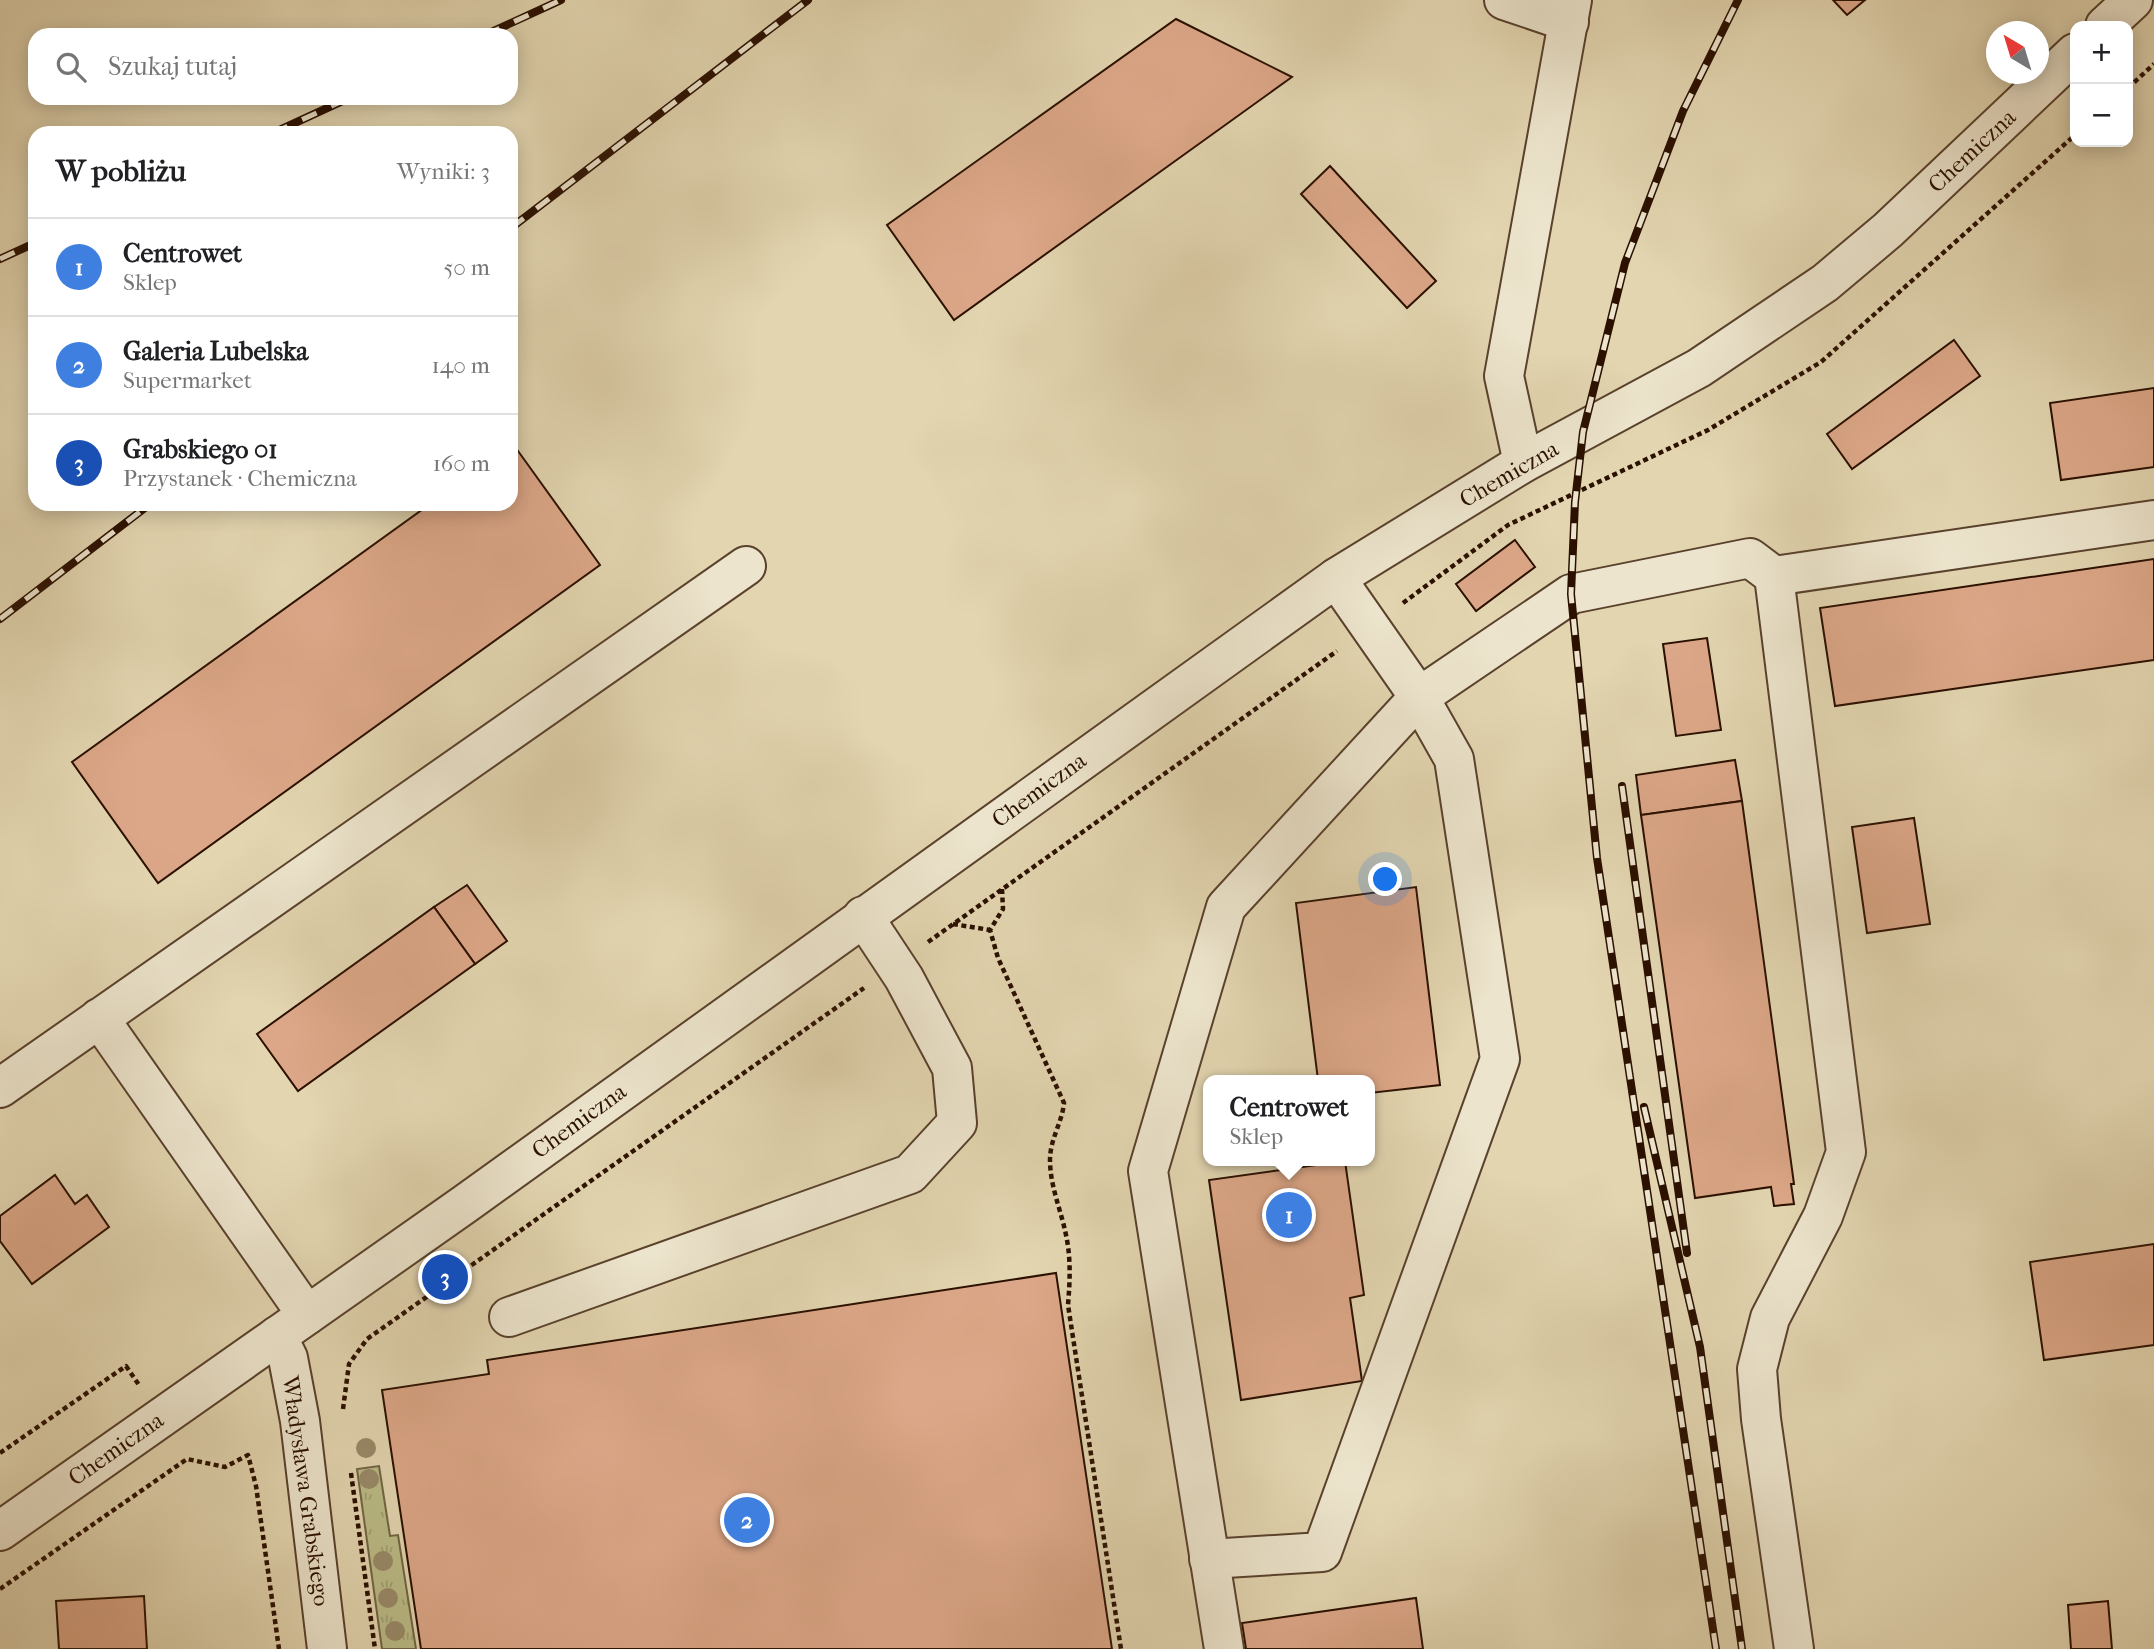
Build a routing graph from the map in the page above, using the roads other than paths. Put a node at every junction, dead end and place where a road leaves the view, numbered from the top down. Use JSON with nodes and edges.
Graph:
{"nodes":[{"id":1,"x":1504,"y":0,"type":"edge"},
{"id":2,"x":2133,"y":0,"type":"edge"},
{"id":3,"x":1570,"y":11,"type":"edge"},
{"id":4,"x":2110,"y":21,"type":"edge"},
{"id":5,"x":2070,"y":58,"type":"edge"},
{"id":6,"x":1523,"y":463,"type":"junction"},
{"id":7,"x":2154,"y":520,"type":"edge"},
{"id":8,"x":746,"y":566,"type":"dead end"},
{"id":9,"x":1774,"y":576,"type":"junction"},
{"id":10,"x":1336,"y":578,"type":"junction"},
{"id":11,"x":1419,"y":697,"type":"junction"},
{"id":12,"x":863,"y":916,"type":"junction"},
{"id":13,"x":99,"y":1018,"type":"junction"},
{"id":14,"x":0,"y":1088,"type":"edge"},
{"id":15,"x":509,"y":1317,"type":"dead end"},
{"id":16,"x":292,"y":1326,"type":"junction"},
{"id":17,"x":0,"y":1531,"type":"edge"},
{"id":18,"x":1209,"y":1559,"type":"junction"},
{"id":19,"x":327,"y":1649,"type":"edge"},
{"id":20,"x":1224,"y":1649,"type":"edge"},
{"id":21,"x":1794,"y":1649,"type":"edge"}],
"edges":[{"from":1,"to":3,"type":"street"},
{"from":2,"to":4,"type":"street"},
{"from":3,"to":6,"type":"street"},
{"from":5,"to":6,"type":"street","name":"Chemiczna"},
{"from":6,"to":10,"type":"street","name":"Chemiczna"},
{"from":7,"to":9,"type":"street"},
{"from":8,"to":13,"type":"street"},
{"from":9,"to":11,"type":"street"},
{"from":9,"to":21,"type":"street"},
{"from":10,"to":11,"type":"street"},
{"from":10,"to":12,"type":"street","name":"Chemiczna"},
{"from":11,"to":18,"type":"street"},
{"from":11,"to":18,"type":"street"},
{"from":12,"to":15,"type":"street"},
{"from":12,"to":16,"type":"street","name":"Chemiczna"},
{"from":13,"to":14,"type":"street"},
{"from":13,"to":16,"type":"street","name":"Władysława Grabskiego"},
{"from":16,"to":17,"type":"street","name":"Chemiczna"},
{"from":16,"to":19,"type":"street","name":"Władysława Grabskiego"},
{"from":18,"to":20,"type":"street"}]}
